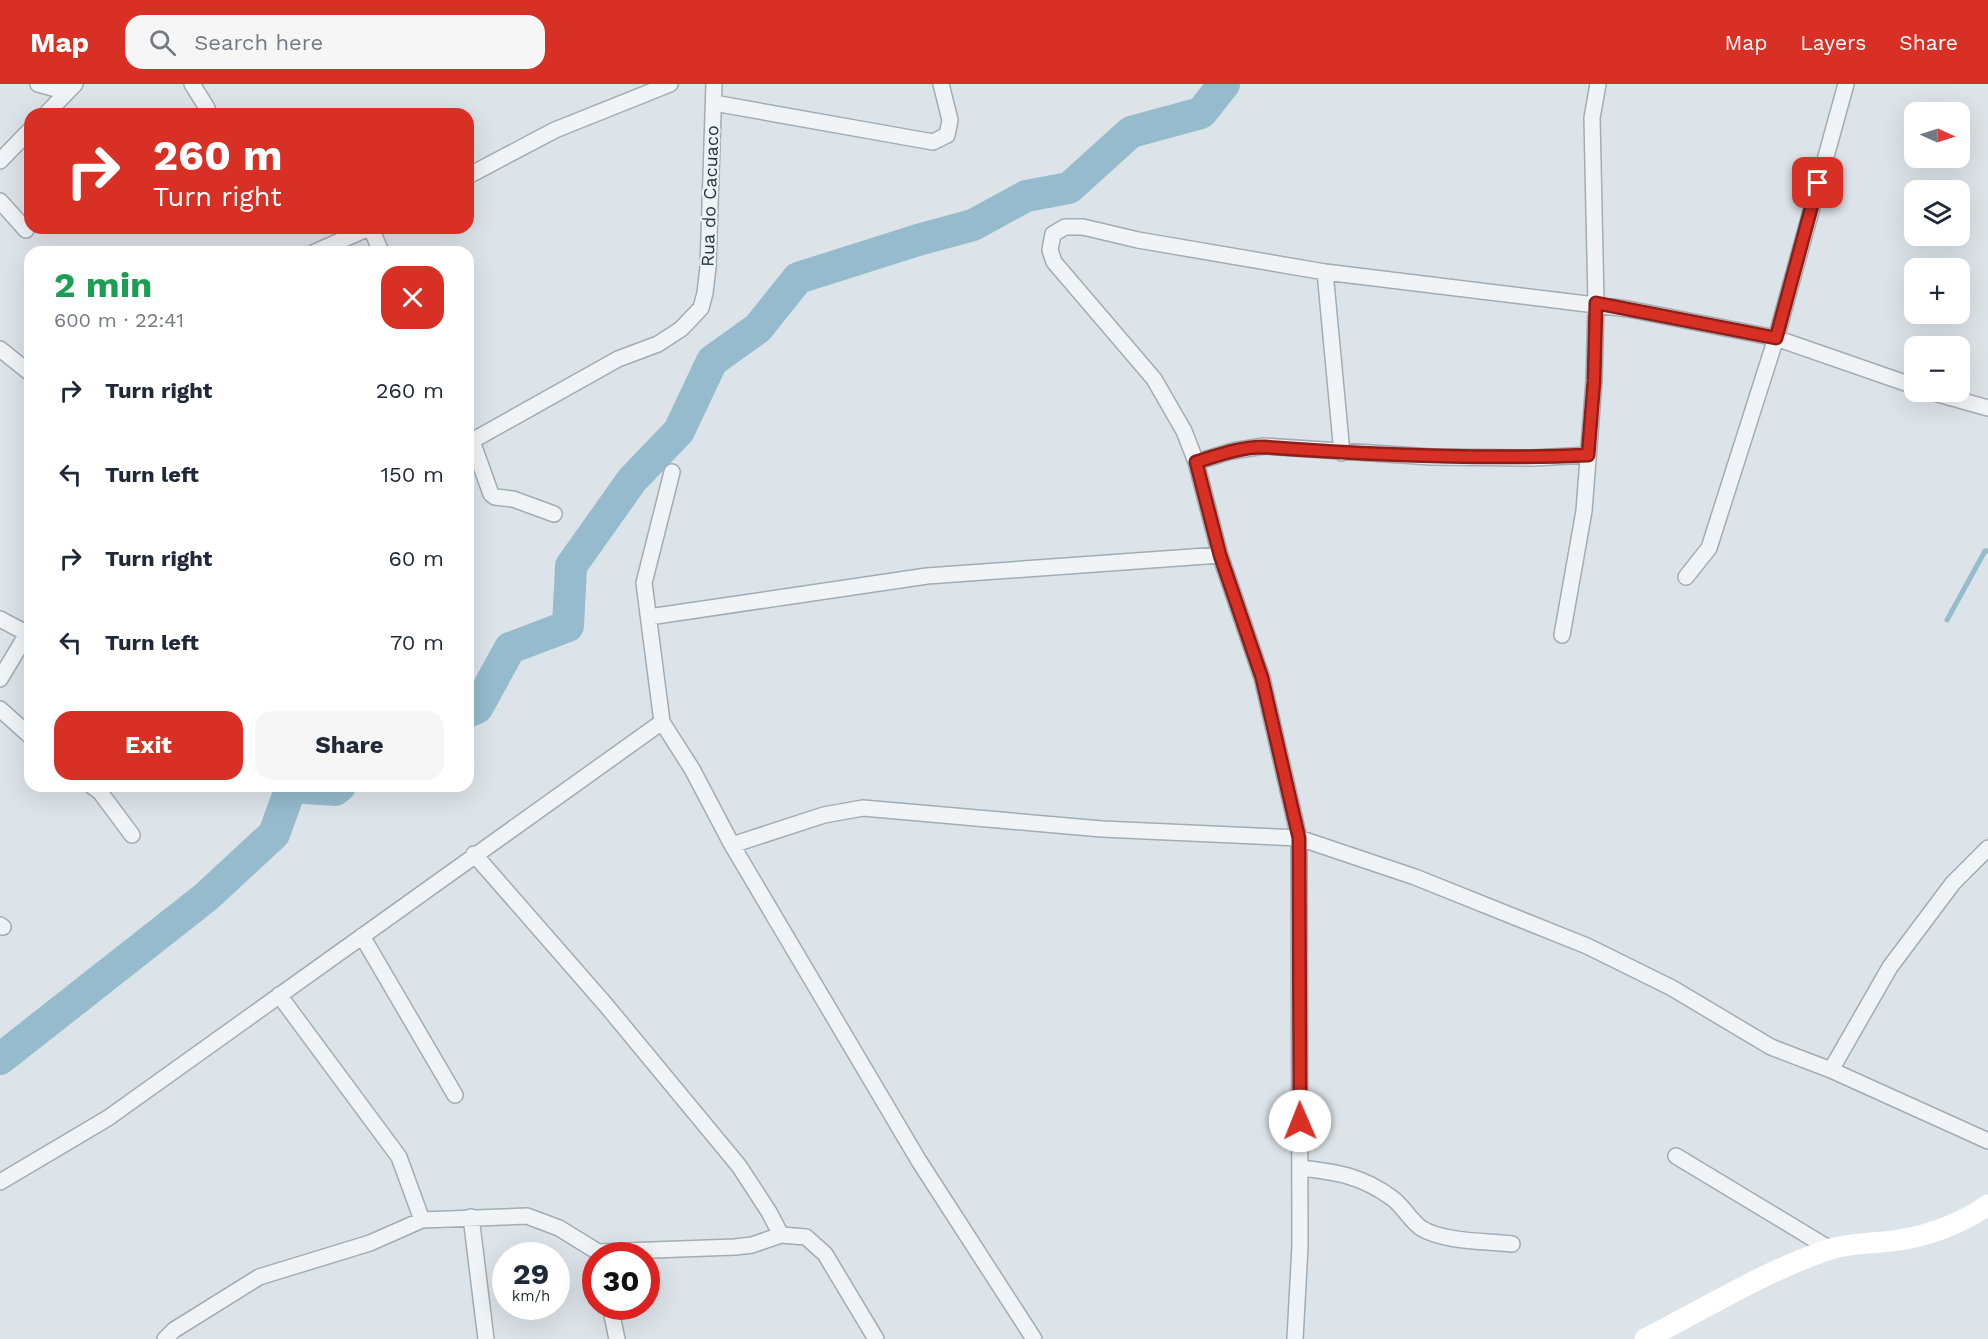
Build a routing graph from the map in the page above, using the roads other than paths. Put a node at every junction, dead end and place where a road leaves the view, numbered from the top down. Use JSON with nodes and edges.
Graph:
{"nodes":[{"id":1,"x":38,"y":84,"type":"edge"},
{"id":2,"x":192,"y":84,"type":"edge"},
{"id":3,"x":670,"y":84,"type":"edge"},
{"id":4,"x":714,"y":84,"type":"edge"},
{"id":5,"x":941,"y":84,"type":"edge"},
{"id":6,"x":1598,"y":84,"type":"edge"},
{"id":7,"x":1846,"y":84,"type":"edge"},
{"id":8,"x":71,"y":88,"type":"edge"},
{"id":9,"x":714,"y":103,"type":"junction"},
{"id":10,"x":52,"y":108,"type":"edge"},
{"id":11,"x":207,"y":108,"type":"dead end"},
{"id":12,"x":24,"y":136,"type":"edge"},
{"id":13,"x":0,"y":161,"type":"edge"},
{"id":14,"x":474,"y":173,"type":"edge"},
{"id":15,"x":0,"y":201,"type":"edge"},
{"id":16,"x":24,"y":228,"type":"edge"},
{"id":17,"x":356,"y":234,"type":"edge"},
{"id":18,"x":329,"y":246,"type":"edge"},
{"id":19,"x":1325,"y":272,"type":"junction"},
{"id":20,"x":1596,"y":303,"type":"junction"},
{"id":21,"x":1776,"y":338,"type":"junction"},
{"id":22,"x":0,"y":349,"type":"edge"},
{"id":23,"x":24,"y":368,"type":"edge"},
{"id":24,"x":1904,"y":383,"type":"edge"},
{"id":25,"x":1966,"y":402,"type":"edge"},
{"id":26,"x":1988,"y":408,"type":"edge"},
{"id":27,"x":474,"y":440,"type":"edge"},
{"id":28,"x":474,"y":452,"type":"edge"},
{"id":29,"x":1342,"y":453,"type":"junction"},
{"id":30,"x":1588,"y":455,"type":"junction"},
{"id":31,"x":1196,"y":462,"type":"junction"},
{"id":32,"x":672,"y":472,"type":"dead end"},
{"id":33,"x":554,"y":514,"type":"dead end"},
{"id":34,"x":1220,"y":555,"type":"junction"},
{"id":35,"x":1686,"y":577,"type":"dead end"},
{"id":36,"x":649,"y":617,"type":"junction"},
{"id":37,"x":0,"y":619,"type":"edge"},
{"id":38,"x":24,"y":630,"type":"edge"},
{"id":39,"x":1562,"y":635,"type":"dead end"},
{"id":40,"x":24,"y":640,"type":"edge"},
{"id":41,"x":0,"y":680,"type":"edge"},
{"id":42,"x":0,"y":709,"type":"edge"},
{"id":43,"x":662,"y":722,"type":"junction"},
{"id":44,"x":24,"y":731,"type":"edge"},
{"id":45,"x":103,"y":792,"type":"edge"},
{"id":46,"x":132,"y":835,"type":"dead end"},
{"id":47,"x":1299,"y":838,"type":"junction"},
{"id":48,"x":732,"y":845,"type":"junction"},
{"id":49,"x":1988,"y":848,"type":"edge"},
{"id":50,"x":474,"y":854,"type":"junction"},
{"id":51,"x":362,"y":936,"type":"junction"},
{"id":52,"x":279,"y":995,"type":"junction"},
{"id":53,"x":1831,"y":1070,"type":"junction"},
{"id":54,"x":455,"y":1095,"type":"dead end"},
{"id":55,"x":1988,"y":1141,"type":"edge"},
{"id":56,"x":1676,"y":1156,"type":"dead end"},
{"id":57,"x":1301,"y":1168,"type":"junction"},
{"id":58,"x":0,"y":1182,"type":"edge"},
{"id":59,"x":1988,"y":1205,"type":"edge"},
{"id":60,"x":471,"y":1218,"type":"junction"},
{"id":61,"x":423,"y":1220,"type":"junction"},
{"id":62,"x":781,"y":1235,"type":"junction"},
{"id":63,"x":582,"y":1243,"type":"edge"},
{"id":64,"x":1512,"y":1244,"type":"dead end"},
{"id":65,"x":1830,"y":1250,"type":"junction"},
{"id":66,"x":660,"y":1251,"type":"edge"},
{"id":67,"x":613,"y":1320,"type":"edge"},
{"id":68,"x":1677,"y":1331,"type":"edge"},
{"id":69,"x":165,"y":1339,"type":"edge"},
{"id":70,"x":486,"y":1339,"type":"edge"},
{"id":71,"x":617,"y":1339,"type":"edge"},
{"id":72,"x":876,"y":1339,"type":"edge"},
{"id":73,"x":1034,"y":1339,"type":"edge"},
{"id":74,"x":1295,"y":1339,"type":"edge"},
{"id":75,"x":1646,"y":1339,"type":"edge"}],
"edges":[{"from":1,"to":8,"type":"street"},
{"from":2,"to":11,"type":"street"},
{"from":3,"to":14,"type":"street"},
{"from":4,"to":9,"type":"street","name":"Rua do Cacuaco"},
{"from":5,"to":9,"type":"street"},
{"from":6,"to":20,"type":"street"},
{"from":7,"to":21,"type":"street"},
{"from":8,"to":10,"type":"street"},
{"from":9,"to":27,"type":"street","name":"Rua do Cacuaco"},
{"from":12,"to":13,"type":"street"},
{"from":15,"to":16,"type":"street"},
{"from":17,"to":18,"type":"street"},
{"from":19,"to":20,"type":"street"},
{"from":19,"to":29,"type":"street"},
{"from":19,"to":31,"type":"street"},
{"from":20,"to":21,"type":"street"},
{"from":20,"to":30,"type":"street"},
{"from":21,"to":24,"type":"street"},
{"from":21,"to":35,"type":"street"},
{"from":22,"to":23,"type":"street"},
{"from":25,"to":26,"type":"street"},
{"from":28,"to":33,"type":"street"},
{"from":29,"to":30,"type":"street"},
{"from":29,"to":31,"type":"street"},
{"from":30,"to":39,"type":"street"},
{"from":31,"to":34,"type":"street"},
{"from":32,"to":36,"type":"street"},
{"from":34,"to":36,"type":"street"},
{"from":34,"to":47,"type":"street"},
{"from":36,"to":43,"type":"street"},
{"from":37,"to":38,"type":"street"},
{"from":40,"to":41,"type":"street"},
{"from":42,"to":44,"type":"street"},
{"from":43,"to":48,"type":"street"},
{"from":43,"to":50,"type":"street"},
{"from":45,"to":46,"type":"street"},
{"from":47,"to":48,"type":"street"},
{"from":47,"to":53,"type":"street"},
{"from":47,"to":57,"type":"street"},
{"from":48,"to":73,"type":"street"},
{"from":49,"to":53,"type":"street"},
{"from":50,"to":51,"type":"street"},
{"from":50,"to":62,"type":"street"},
{"from":51,"to":52,"type":"street"},
{"from":51,"to":54,"type":"street"},
{"from":52,"to":58,"type":"street"},
{"from":52,"to":61,"type":"street"},
{"from":53,"to":55,"type":"street"},
{"from":56,"to":65,"type":"street"},
{"from":57,"to":64,"type":"street"},
{"from":57,"to":74,"type":"street"},
{"from":59,"to":65,"type":"street"},
{"from":60,"to":61,"type":"street"},
{"from":60,"to":63,"type":"street"},
{"from":60,"to":70,"type":"street"},
{"from":61,"to":69,"type":"street"},
{"from":62,"to":66,"type":"street"},
{"from":62,"to":72,"type":"street"},
{"from":65,"to":68,"type":"street"},
{"from":67,"to":71,"type":"street"},
{"from":68,"to":75,"type":"street"}]}
